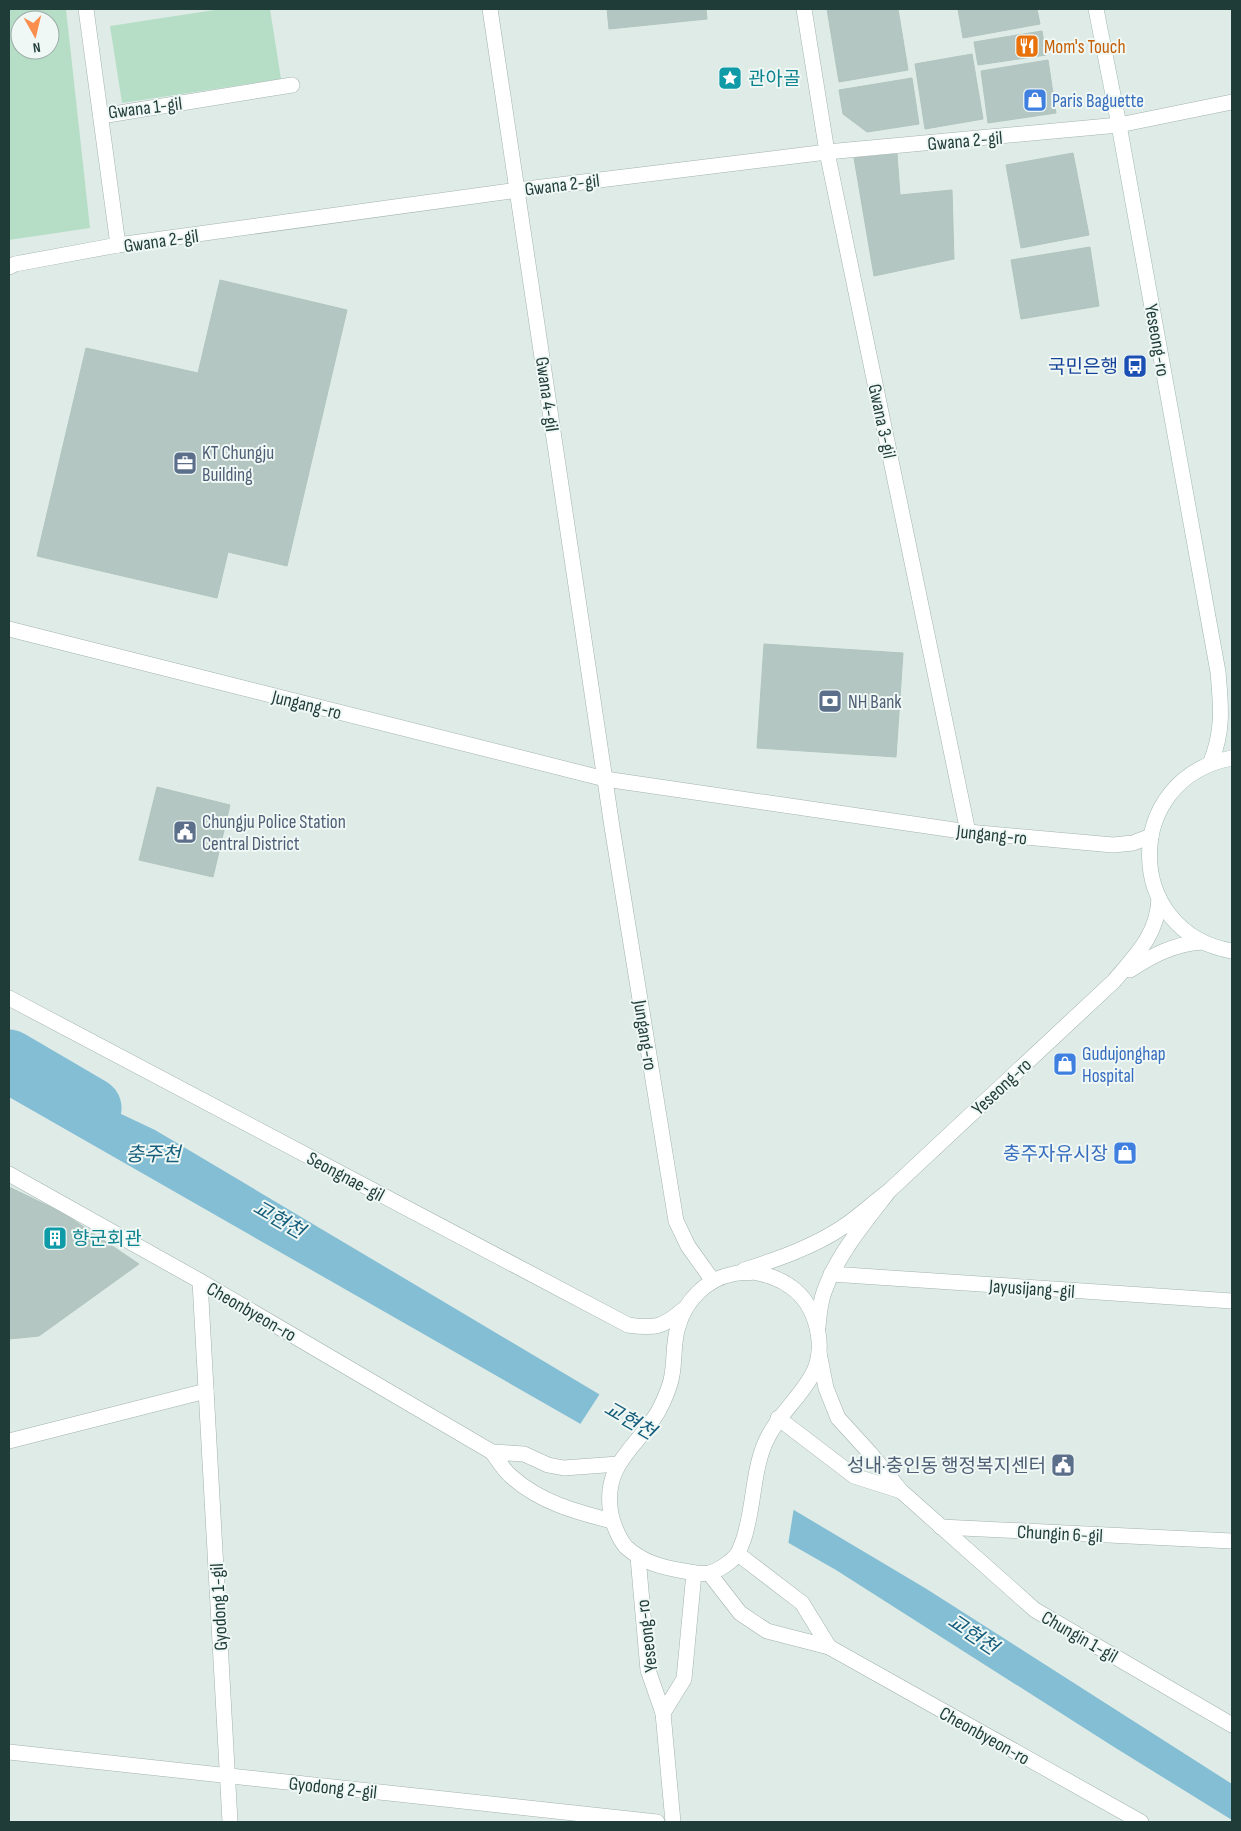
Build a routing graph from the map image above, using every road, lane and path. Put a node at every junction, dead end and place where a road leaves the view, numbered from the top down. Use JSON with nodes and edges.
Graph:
{"nodes":[{"id":1,"x":86,"y":9,"type":"edge"},
{"id":2,"x":490,"y":9,"type":"edge"},
{"id":3,"x":804,"y":9,"type":"edge"},
{"id":4,"x":1096,"y":9,"type":"edge"},
{"id":5,"x":292,"y":85,"type":"dead end"},
{"id":6,"x":1232,"y":102,"type":"edge"},
{"id":7,"x":101,"y":116,"type":"junction"},
{"id":8,"x":1119,"y":125,"type":"junction"},
{"id":9,"x":827,"y":152,"type":"junction"},
{"id":10,"x":518,"y":190,"type":"junction"},
{"id":11,"x":118,"y":245,"type":"junction"},
{"id":12,"x":9,"y":267,"type":"edge"},
{"id":13,"x":9,"y":629,"type":"edge"},
{"id":14,"x":1218,"y":672,"type":"junction"},
{"id":15,"x":1232,"y":715,"type":"edge"},
{"id":16,"x":1232,"y":758,"type":"edge"},
{"id":17,"x":1210,"y":764,"type":"junction"},
{"id":18,"x":606,"y":779,"type":"junction"},
{"id":19,"x":968,"y":832,"type":"junction"},
{"id":20,"x":1151,"y":836,"type":"junction"},
{"id":21,"x":1113,"y":845,"type":"junction"},
{"id":22,"x":1149,"y":862,"type":"junction"},
{"id":23,"x":1159,"y":898,"type":"junction"},
{"id":24,"x":1202,"y":942,"type":"junction"},
{"id":25,"x":1232,"y":951,"type":"edge"},
{"id":26,"x":1114,"y":981,"type":"junction"},
{"id":27,"x":9,"y":998,"type":"edge"},
{"id":28,"x":9,"y":1174,"type":"edge"},
{"id":29,"x":889,"y":1191,"type":"junction"},
{"id":30,"x":732,"y":1274,"type":"junction"},
{"id":31,"x":831,"y":1274,"type":"junction"},
{"id":32,"x":200,"y":1281,"type":"junction"},
{"id":33,"x":713,"y":1281,"type":"junction"},
{"id":34,"x":1232,"y":1301,"type":"edge"},
{"id":35,"x":684,"y":1309,"type":"junction"},
{"id":36,"x":818,"y":1328,"type":"junction"},
{"id":37,"x":819,"y":1353,"type":"junction"},
{"id":38,"x":206,"y":1391,"type":"junction"},
{"id":39,"x":775,"y":1425,"type":"junction"},
{"id":40,"x":9,"y":1441,"type":"edge"},
{"id":41,"x":492,"y":1452,"type":"junction"},
{"id":42,"x":618,"y":1464,"type":"junction"},
{"id":43,"x":901,"y":1492,"type":"junction"},
{"id":44,"x":612,"y":1521,"type":"junction"},
{"id":45,"x":941,"y":1527,"type":"junction"},
{"id":46,"x":1232,"y":1541,"type":"edge"},
{"id":47,"x":738,"y":1554,"type":"junction"},
{"id":48,"x":638,"y":1557,"type":"junction"},
{"id":49,"x":702,"y":1573,"type":"junction"},
{"id":50,"x":829,"y":1647,"type":"junction"},
{"id":51,"x":663,"y":1713,"type":"junction"},
{"id":52,"x":1232,"y":1725,"type":"edge"},
{"id":53,"x":9,"y":1752,"type":"edge"},
{"id":54,"x":228,"y":1775,"type":"junction"},
{"id":55,"x":230,"y":1822,"type":"edge"},
{"id":56,"x":657,"y":1822,"type":"edge"},
{"id":57,"x":673,"y":1822,"type":"edge"},
{"id":58,"x":1140,"y":1822,"type":"edge"}],
"edges":[{"from":1,"to":7,"type":"street","name":"Gwana 1-gil"},
{"from":2,"to":10,"type":"street","name":"Gwana 4-gil"},
{"from":3,"to":9,"type":"street","name":"Gwana 3-gil"},
{"from":4,"to":8,"type":"street","name":"Yeseong-ro"},
{"from":5,"to":7,"type":"street","name":"Gwana 1-gil"},
{"from":6,"to":8,"type":"street","name":"Gwana 2-gil"},
{"from":7,"to":11,"type":"street"},
{"from":8,"to":9,"type":"street","name":"Gwana 2-gil"},
{"from":8,"to":14,"type":"street","name":"Yeseong-ro"},
{"from":9,"to":10,"type":"street","name":"Gwana 2-gil"},
{"from":9,"to":19,"type":"street","name":"Gwana 3-gil"},
{"from":10,"to":11,"type":"street","name":"Gwana 2-gil"},
{"from":10,"to":18,"type":"street","name":"Gwana 4-gil"},
{"from":11,"to":12,"type":"street","name":"Gwana 2-gil"},
{"from":13,"to":18,"type":"street","name":"Jungang-ro"},
{"from":14,"to":15,"type":"street","name":"Yeseong-ro"},
{"from":14,"to":17,"type":"street","name":"Yeseong-ro"},
{"from":16,"to":17,"type":"street"},
{"from":17,"to":20,"type":"street"},
{"from":18,"to":19,"type":"street","name":"Jungang-ro"},
{"from":18,"to":33,"type":"street","name":"Jungang-ro"},
{"from":19,"to":21,"type":"street","name":"Jungang-ro"},
{"from":20,"to":21,"type":"street","name":"Jungang-ro"},
{"from":20,"to":22,"type":"street"},
{"from":21,"to":22,"type":"street","name":"Jungang-ro"},
{"from":22,"to":23,"type":"street"},
{"from":23,"to":24,"type":"street"},
{"from":23,"to":26,"type":"street","name":"Yeseong-ro"},
{"from":24,"to":25,"type":"street"},
{"from":24,"to":26,"type":"street","name":"Yeseong-ro"},
{"from":26,"to":29,"type":"street","name":"Yeseong-ro"},
{"from":27,"to":35,"type":"street","name":"Seongnae-gil"},
{"from":28,"to":32,"type":"street","name":"Cheonbyeon-ro"},
{"from":29,"to":30,"type":"street","name":"Yeseong-ro"},
{"from":29,"to":31,"type":"street","name":"Yeseong-ro"},
{"from":30,"to":33,"type":"street","name":"Yeseong-ro"},
{"from":30,"to":36,"type":"street"},
{"from":31,"to":34,"type":"street","name":"Jayusijang-gil"},
{"from":31,"to":36,"type":"street","name":"Yeseong-ro"},
{"from":32,"to":38,"type":"street","name":"Gyodong 1-gil"},
{"from":32,"to":41,"type":"street","name":"Cheonbyeon-ro"},
{"from":33,"to":35,"type":"street","name":"Yeseong-ro"},
{"from":35,"to":42,"type":"street"},
{"from":36,"to":37,"type":"street"},
{"from":37,"to":39,"type":"street"},
{"from":37,"to":43,"type":"street"},
{"from":38,"to":40,"type":"street"},
{"from":38,"to":54,"type":"street","name":"Gyodong 1-gil"},
{"from":39,"to":43,"type":"street"},
{"from":39,"to":47,"type":"street"},
{"from":41,"to":42,"type":"street","name":"Cheonbyeon-ro"},
{"from":41,"to":44,"type":"street","name":"Cheonbyeon-ro"},
{"from":42,"to":44,"type":"street"},
{"from":43,"to":45,"type":"street"},
{"from":44,"to":48,"type":"street"},
{"from":45,"to":46,"type":"street","name":"Chungin 6-gil"},
{"from":45,"to":52,"type":"street","name":"Chungin 1-gil"},
{"from":47,"to":49,"type":"street"},
{"from":47,"to":50,"type":"street","name":"Cheonbyeon-ro"},
{"from":48,"to":49,"type":"street"},
{"from":48,"to":51,"type":"street","name":"Yeseong-ro"},
{"from":49,"to":50,"type":"street","name":"Cheonbyeon-ro"},
{"from":49,"to":51,"type":"street","name":"Yeseong-ro"},
{"from":50,"to":58,"type":"street","name":"Cheonbyeon-ro"},
{"from":51,"to":57,"type":"street","name":"Yeseong-ro"},
{"from":53,"to":54,"type":"street","name":"Gyodong 2-gil"},
{"from":54,"to":55,"type":"street","name":"Gyodong 1-gil"},
{"from":54,"to":56,"type":"street","name":"Gyodong 2-gil"}]}
